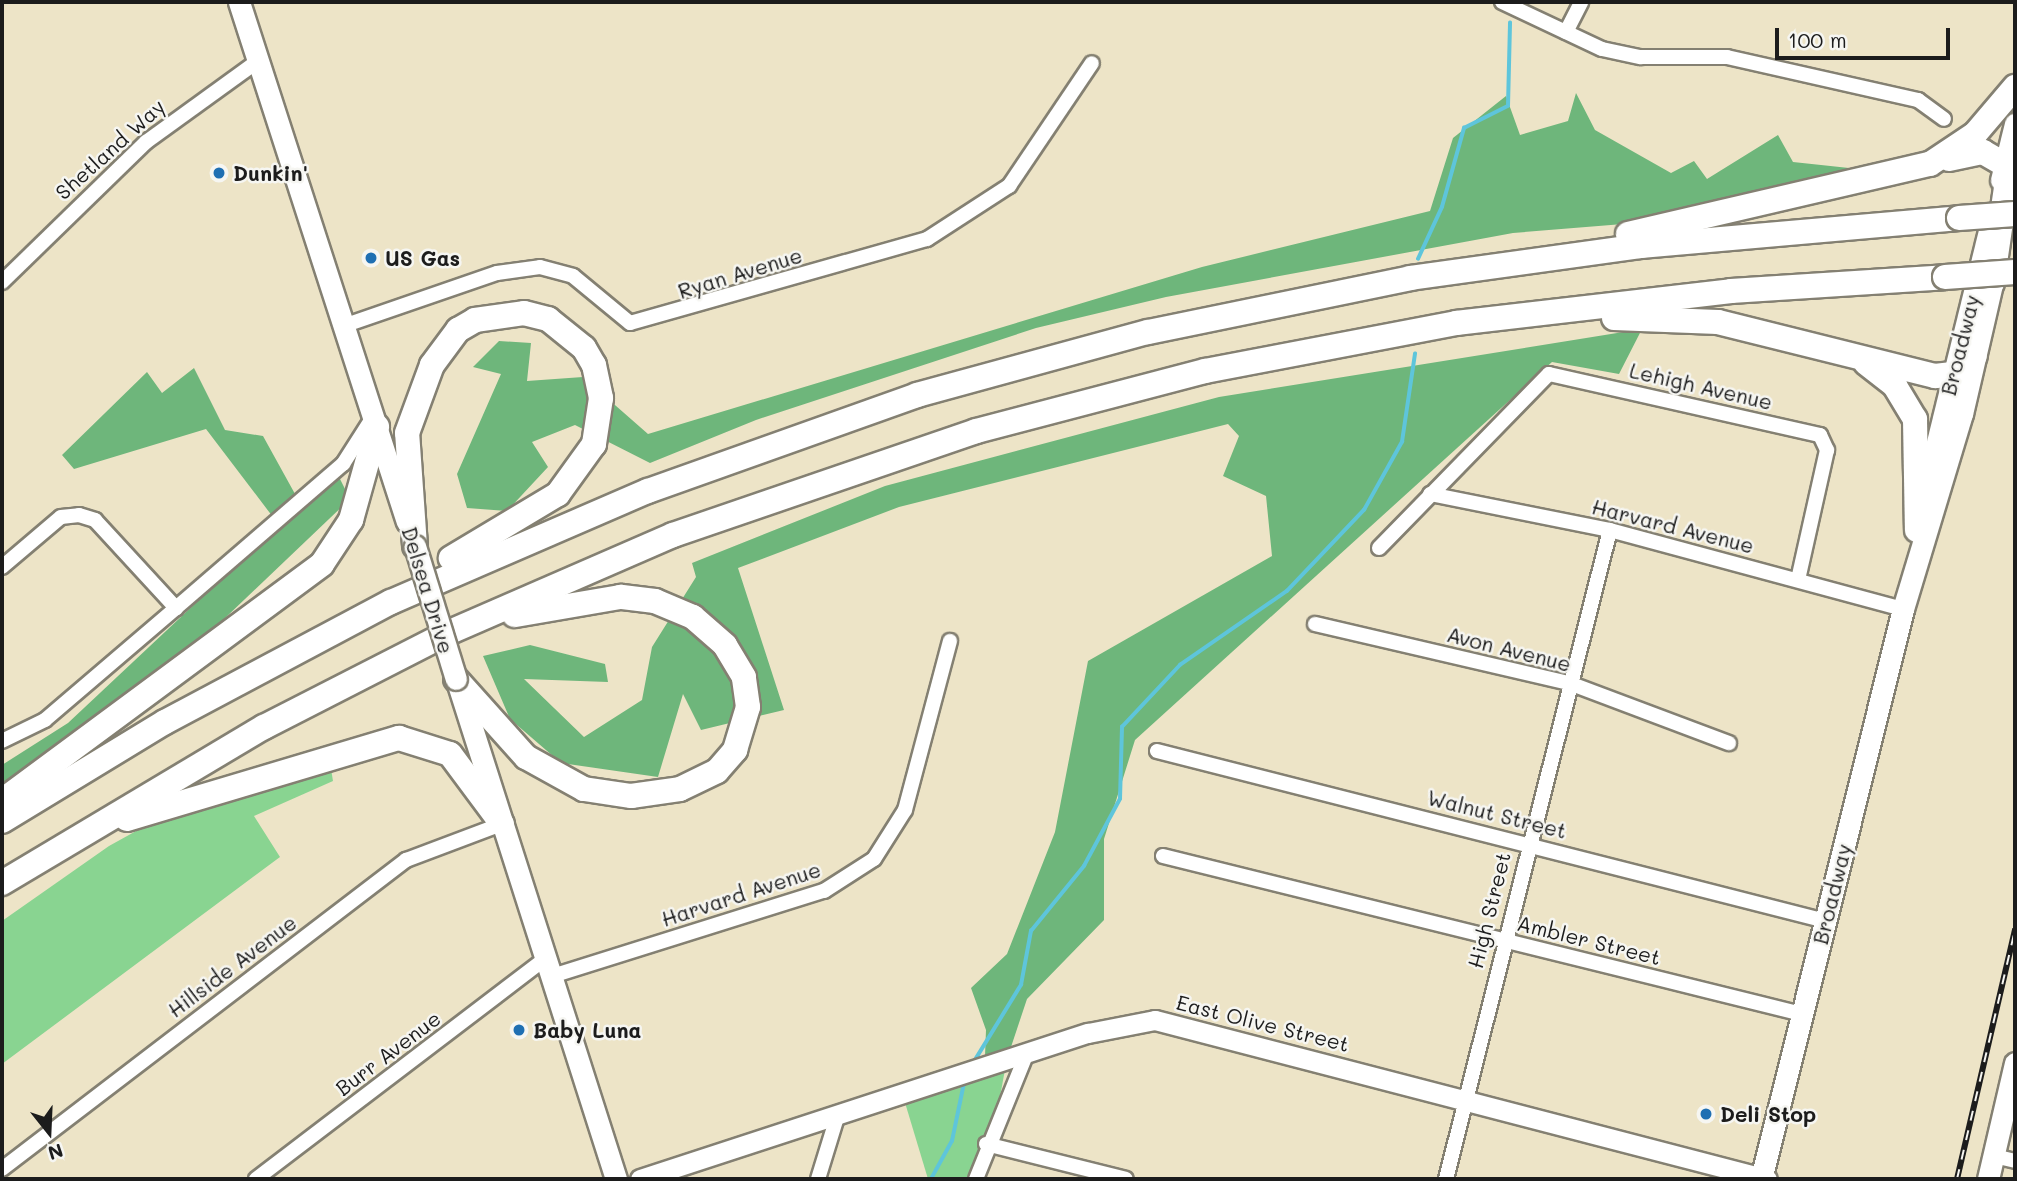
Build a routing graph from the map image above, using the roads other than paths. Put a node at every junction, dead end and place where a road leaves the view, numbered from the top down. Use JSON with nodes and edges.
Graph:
{"nodes":[{"id":1,"x":239,"y":2,"type":"edge"},
{"id":2,"x":1502,"y":2,"type":"edge"},
{"id":3,"x":1581,"y":2,"type":"edge"},
{"id":4,"x":1566,"y":32,"type":"junction"},
{"id":5,"x":258,"y":61,"type":"junction"},
{"id":6,"x":1092,"y":63,"type":"dead end"},
{"id":7,"x":2015,"y":87,"type":"edge"},
{"id":8,"x":1944,"y":119,"type":"dead end"},
{"id":9,"x":2015,"y":124,"type":"edge"},
{"id":10,"x":2006,"y":161,"type":"junction"},
{"id":11,"x":1930,"y":164,"type":"junction"},
{"id":12,"x":2015,"y":195,"type":"edge"},
{"id":13,"x":2015,"y":214,"type":"edge"},
{"id":14,"x":2015,"y":272,"type":"edge"},
{"id":15,"x":1410,"y":278,"type":"junction"},
{"id":16,"x":2,"y":282,"type":"edge"},
{"id":17,"x":1992,"y":283,"type":"junction"},
{"id":18,"x":1456,"y":323,"type":"junction"},
{"id":19,"x":344,"y":326,"type":"junction"},
{"id":20,"x":1850,"y":354,"type":"junction"},
{"id":21,"x":1975,"y":356,"type":"junction"},
{"id":22,"x":1951,"y":376,"type":"junction"},
{"id":23,"x":376,"y":421,"type":"junction"},
{"id":24,"x":1430,"y":494,"type":"junction"},
{"id":25,"x":1610,"y":530,"type":"junction"},
{"id":26,"x":1917,"y":530,"type":"junction"},
{"id":27,"x":415,"y":546,"type":"junction"},
{"id":28,"x":1379,"y":548,"type":"dead end"},
{"id":29,"x":2,"y":567,"type":"edge"},
{"id":30,"x":1798,"y":580,"type":"junction"},
{"id":31,"x":391,"y":602,"type":"junction"},
{"id":32,"x":176,"y":608,"type":"junction"},
{"id":33,"x":1903,"y":608,"type":"junction"},
{"id":34,"x":1315,"y":624,"type":"dead end"},
{"id":35,"x":450,"y":632,"type":"junction"},
{"id":36,"x":950,"y":641,"type":"dead end"},
{"id":37,"x":456,"y":678,"type":"junction"},
{"id":38,"x":1569,"y":683,"type":"junction"},
{"id":39,"x":2,"y":741,"type":"edge"},
{"id":40,"x":1729,"y":743,"type":"dead end"},
{"id":41,"x":1157,"y":751,"type":"dead end"},
{"id":42,"x":2,"y":801,"type":"edge"},
{"id":43,"x":2,"y":821,"type":"edge"},
{"id":44,"x":502,"y":824,"type":"junction"},
{"id":45,"x":1527,"y":843,"type":"junction"},
{"id":46,"x":1163,"y":856,"type":"dead end"},
{"id":47,"x":2,"y":884,"type":"edge"},
{"id":48,"x":1826,"y":920,"type":"junction"},
{"id":49,"x":1503,"y":941,"type":"junction"},
{"id":50,"x":549,"y":968,"type":"junction"},
{"id":51,"x":1802,"y":1014,"type":"junction"},
{"id":52,"x":1027,"y":1053,"type":"junction"},
{"id":53,"x":2015,"y":1063,"type":"edge"},
{"id":54,"x":1466,"y":1098,"type":"junction"},
{"id":55,"x":838,"y":1114,"type":"junction"},
{"id":56,"x":986,"y":1144,"type":"junction"},
{"id":57,"x":1994,"y":1156,"type":"junction"},
{"id":58,"x":2015,"y":1161,"type":"edge"},
{"id":59,"x":2,"y":1168,"type":"edge"},
{"id":60,"x":1763,"y":1178,"type":"edge"},
{"id":61,"x":256,"y":1179,"type":"edge"},
{"id":62,"x":616,"y":1179,"type":"edge"},
{"id":63,"x":640,"y":1179,"type":"edge"},
{"id":64,"x":818,"y":1179,"type":"edge"},
{"id":65,"x":976,"y":1179,"type":"edge"},
{"id":66,"x":1126,"y":1179,"type":"edge"},
{"id":67,"x":1446,"y":1179,"type":"edge"},
{"id":68,"x":1989,"y":1179,"type":"edge"}],
"edges":[{"from":1,"to":5,"type":"main road","name":"Delsea Drive"},
{"from":2,"to":4,"type":"street"},
{"from":3,"to":4,"type":"street"},
{"from":4,"to":8,"type":"street"},
{"from":5,"to":16,"type":"street","name":"Shetland Way"},
{"from":5,"to":19,"type":"main road","name":"Delsea Drive"},
{"from":6,"to":19,"type":"street","name":"Ryan Avenue"},
{"from":7,"to":11,"type":"highway"},
{"from":9,"to":10,"type":"main road","name":"Broadway"},
{"from":10,"to":11,"type":"highway"},
{"from":10,"to":17,"type":"highway"},
{"from":10,"to":22,"type":"main road","name":"Broadway"},
{"from":11,"to":15,"type":"highway"},
{"from":12,"to":17,"type":"main road","name":"Broadway"},
{"from":13,"to":15,"type":"highway","bridge":true},
{"from":14,"to":18,"type":"highway","bridge":true},
{"from":15,"to":31,"type":"highway"},
{"from":17,"to":21,"type":"main road","name":"Broadway"},
{"from":18,"to":20,"type":"highway"},
{"from":18,"to":35,"type":"highway"},
{"from":19,"to":23,"type":"main road","name":"Delsea Drive"},
{"from":20,"to":22,"type":"highway"},
{"from":20,"to":26,"type":"highway"},
{"from":21,"to":22,"type":"highway"},
{"from":21,"to":33,"type":"main road","name":"Broadway"},
{"from":22,"to":26,"type":"main road","name":"Broadway"},
{"from":23,"to":27,"type":"main road","name":"Delsea Drive"},
{"from":23,"to":32,"type":"street"},
{"from":23,"to":42,"type":"highway"},
{"from":24,"to":25,"type":"street","name":"Harvard Avenue"},
{"from":24,"to":28,"type":"street"},
{"from":24,"to":30,"type":"street","name":"Lehigh Avenue"},
{"from":25,"to":30,"type":"street","name":"Harvard Avenue"},
{"from":25,"to":38,"type":"street","name":"High Street"},
{"from":26,"to":33,"type":"main road","name":"Broadway"},
{"from":27,"to":31,"type":"highway"},
{"from":27,"to":37,"type":"main road","name":"Delsea Drive","bridge":true},
{"from":29,"to":32,"type":"street"},
{"from":30,"to":33,"type":"street","name":"Harvard Avenue"},
{"from":31,"to":43,"type":"highway"},
{"from":32,"to":39,"type":"street"},
{"from":33,"to":48,"type":"main road","name":"Broadway"},
{"from":34,"to":38,"type":"street","name":"Avon Avenue"},
{"from":35,"to":37,"type":"highway"},
{"from":35,"to":47,"type":"highway"},
{"from":36,"to":50,"type":"street","name":"Harvard Avenue"},
{"from":37,"to":44,"type":"main road","name":"Delsea Drive"},
{"from":38,"to":40,"type":"street","name":"Avon Avenue"},
{"from":38,"to":45,"type":"street","name":"High Street"},
{"from":41,"to":45,"type":"street","name":"Walnut Street"},
{"from":44,"to":47,"type":"highway"},
{"from":44,"to":50,"type":"main road","name":"Delsea Drive"},
{"from":44,"to":59,"type":"street","name":"Hillside Avenue"},
{"from":45,"to":48,"type":"street","name":"Walnut Street"},
{"from":45,"to":49,"type":"street","name":"High Street"},
{"from":46,"to":49,"type":"street","name":"Ambler Street"},
{"from":48,"to":51,"type":"main road","name":"Broadway"},
{"from":49,"to":51,"type":"street","name":"Ambler Street"},
{"from":49,"to":54,"type":"street","name":"High Street"},
{"from":50,"to":61,"type":"street","name":"Burr Avenue"},
{"from":50,"to":62,"type":"main road","name":"Delsea Drive"},
{"from":51,"to":60,"type":"main road","name":"Broadway"},
{"from":52,"to":54,"type":"street","name":"East Olive Street"},
{"from":52,"to":55,"type":"street","name":"East Olive Street"},
{"from":52,"to":56,"type":"street"},
{"from":53,"to":57,"type":"main road"},
{"from":54,"to":60,"type":"street","name":"East Olive Street"},
{"from":54,"to":67,"type":"street","name":"High Street"},
{"from":55,"to":63,"type":"street","name":"East Olive Street"},
{"from":55,"to":64,"type":"street"},
{"from":56,"to":65,"type":"street"},
{"from":56,"to":66,"type":"street"},
{"from":57,"to":58,"type":"street"},
{"from":57,"to":68,"type":"main road"}]}
